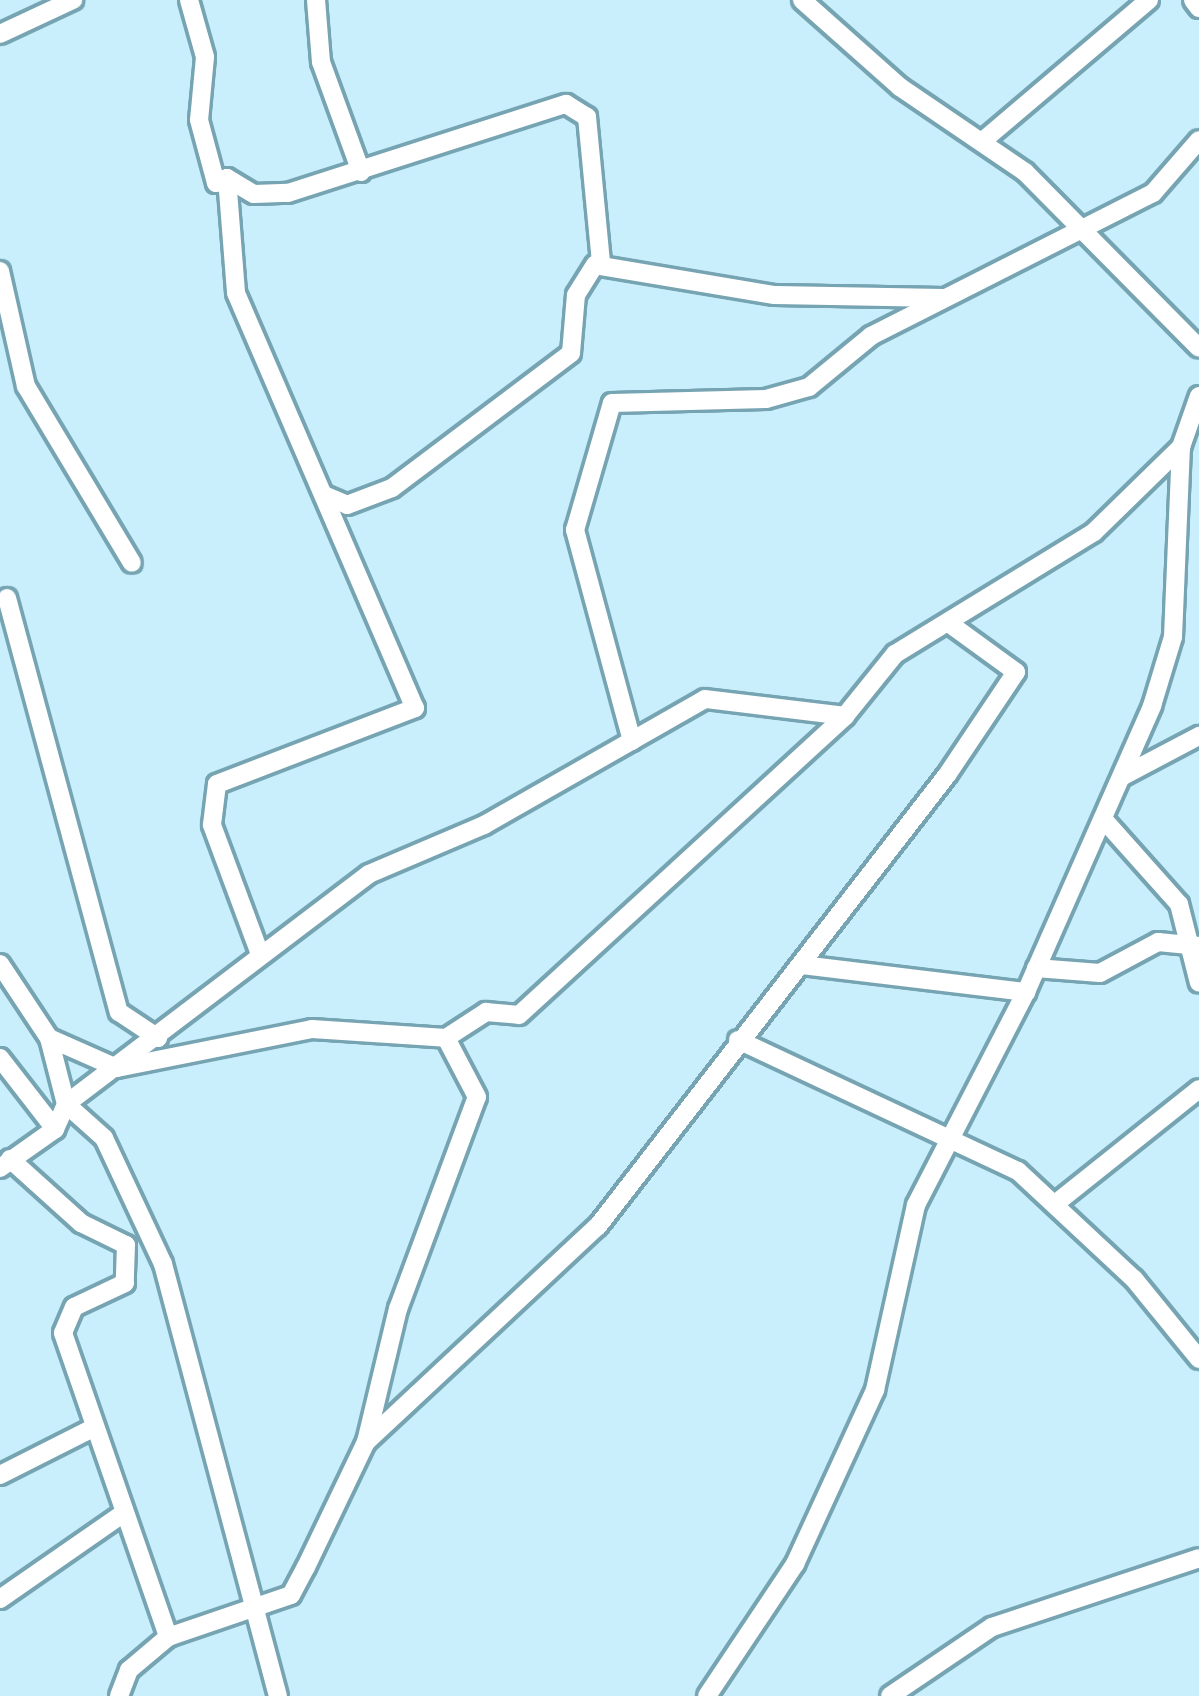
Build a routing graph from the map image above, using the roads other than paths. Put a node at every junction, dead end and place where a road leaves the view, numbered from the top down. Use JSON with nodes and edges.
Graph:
{"nodes":[{"id":1,"x":73,"y":0,"type":"edge"},
{"id":2,"x":189,"y":0,"type":"edge"},
{"id":3,"x":316,"y":0,"type":"edge"},
{"id":4,"x":802,"y":0,"type":"edge"},
{"id":5,"x":1149,"y":0,"type":"edge"},
{"id":6,"x":1193,"y":0,"type":"edge"},
{"id":7,"x":1199,"y":8,"type":"edge"},
{"id":8,"x":0,"y":34,"type":"edge"},
{"id":9,"x":985,"y":140,"type":"junction"},
{"id":10,"x":1199,"y":140,"type":"edge"},
{"id":11,"x":361,"y":172,"type":"junction"},
{"id":12,"x":227,"y":178,"type":"junction"},
{"id":13,"x":1084,"y":230,"type":"junction"},
{"id":14,"x":601,"y":263,"type":"junction"},
{"id":15,"x":0,"y":271,"type":"edge"},
{"id":16,"x":947,"y":298,"type":"junction"},
{"id":17,"x":1199,"y":347,"type":"edge"},
{"id":18,"x":1199,"y":396,"type":"edge"},
{"id":19,"x":1181,"y":447,"type":"junction"},
{"id":20,"x":324,"y":495,"type":"junction"},
{"id":21,"x":132,"y":563,"type":"dead end"},
{"id":22,"x":7,"y":598,"type":"dead end"},
{"id":23,"x":1199,"y":615,"type":"edge"},
{"id":24,"x":1175,"y":616,"type":"junction"},
{"id":25,"x":955,"y":627,"type":"junction"},
{"id":26,"x":845,"y":716,"type":"junction"},
{"id":27,"x":1199,"y":736,"type":"edge"},
{"id":28,"x":632,"y":741,"type":"junction"},
{"id":29,"x":1123,"y":776,"type":"junction"},
{"id":30,"x":1105,"y":821,"type":"junction"},
{"id":31,"x":1196,"y":946,"type":"edge"},
{"id":32,"x":260,"y":954,"type":"junction"},
{"id":33,"x":0,"y":964,"type":"edge"},
{"id":34,"x":802,"y":964,"type":"junction"},
{"id":35,"x":1036,"y":968,"type":"junction"},
{"id":36,"x":1199,"y":983,"type":"edge"},
{"id":37,"x":1026,"y":992,"type":"junction"},
{"id":38,"x":49,"y":1038,"type":"junction"},
{"id":39,"x":158,"y":1038,"type":"junction"},
{"id":40,"x":446,"y":1038,"type":"junction"},
{"id":41,"x":738,"y":1040,"type":"junction"},
{"id":42,"x":0,"y":1058,"type":"edge"},
{"id":43,"x":117,"y":1068,"type":"junction"},
{"id":44,"x":1199,"y":1089,"type":"edge"},
{"id":45,"x":66,"y":1104,"type":"junction"},
{"id":46,"x":56,"y":1130,"type":"junction"},
{"id":47,"x":946,"y":1139,"type":"junction"},
{"id":48,"x":5,"y":1163,"type":"edge"},
{"id":49,"x":1055,"y":1204,"type":"junction"},
{"id":50,"x":1199,"y":1359,"type":"edge"},
{"id":51,"x":91,"y":1429,"type":"junction"},
{"id":52,"x":366,"y":1442,"type":"junction"},
{"id":53,"x":0,"y":1475,"type":"edge"},
{"id":54,"x":118,"y":1517,"type":"junction"},
{"id":55,"x":1199,"y":1558,"type":"edge"},
{"id":56,"x":0,"y":1599,"type":"edge"},
{"id":57,"x":248,"y":1612,"type":"junction"},
{"id":58,"x":168,"y":1637,"type":"junction"},
{"id":59,"x":119,"y":1696,"type":"edge"},
{"id":60,"x":278,"y":1696,"type":"edge"},
{"id":61,"x":706,"y":1696,"type":"edge"},
{"id":62,"x":890,"y":1696,"type":"edge"}],
"edges":[{"from":1,"to":8,"type":"street"},
{"from":2,"to":12,"type":"street"},
{"from":3,"to":11,"type":"street"},
{"from":4,"to":9,"type":"street"},
{"from":5,"to":9,"type":"street"},
{"from":6,"to":7,"type":"street"},
{"from":9,"to":13,"type":"street"},
{"from":10,"to":13,"type":"street"},
{"from":11,"to":12,"type":"street"},
{"from":11,"to":14,"type":"street"},
{"from":12,"to":20,"type":"street"},
{"from":13,"to":16,"type":"street"},
{"from":13,"to":17,"type":"street"},
{"from":14,"to":16,"type":"street"},
{"from":14,"to":20,"type":"street"},
{"from":15,"to":21,"type":"street"},
{"from":16,"to":28,"type":"street"},
{"from":18,"to":19,"type":"street"},
{"from":19,"to":24,"type":"street"},
{"from":19,"to":25,"type":"street"},
{"from":20,"to":32,"type":"street"},
{"from":22,"to":39,"type":"street"},
{"from":23,"to":24,"type":"street"},
{"from":24,"to":29,"type":"street"},
{"from":25,"to":26,"type":"street"},
{"from":25,"to":34,"type":"street"},
{"from":26,"to":28,"type":"street"},
{"from":26,"to":40,"type":"street"},
{"from":27,"to":29,"type":"street"},
{"from":28,"to":32,"type":"street"},
{"from":29,"to":30,"type":"street"},
{"from":30,"to":31,"type":"street"},
{"from":30,"to":35,"type":"street"},
{"from":31,"to":35,"type":"street"},
{"from":31,"to":36,"type":"street"},
{"from":32,"to":39,"type":"street"},
{"from":33,"to":38,"type":"street"},
{"from":34,"to":37,"type":"street"},
{"from":34,"to":41,"type":"street"},
{"from":35,"to":37,"type":"street"},
{"from":37,"to":47,"type":"street"},
{"from":38,"to":43,"type":"street"},
{"from":38,"to":45,"type":"street"},
{"from":39,"to":43,"type":"street"},
{"from":40,"to":43,"type":"street"},
{"from":40,"to":52,"type":"street"},
{"from":41,"to":47,"type":"street"},
{"from":41,"to":52,"type":"street"},
{"from":42,"to":46,"type":"street"},
{"from":43,"to":45,"type":"street"},
{"from":44,"to":49,"type":"street"},
{"from":45,"to":46,"type":"street"},
{"from":45,"to":57,"type":"street"},
{"from":46,"to":48,"type":"street"},
{"from":47,"to":49,"type":"street"},
{"from":47,"to":61,"type":"street"},
{"from":48,"to":51,"type":"street"},
{"from":49,"to":50,"type":"street"},
{"from":51,"to":53,"type":"street"},
{"from":51,"to":54,"type":"street"},
{"from":52,"to":57,"type":"street"},
{"from":54,"to":56,"type":"street"},
{"from":54,"to":58,"type":"street"},
{"from":55,"to":62,"type":"street"},
{"from":57,"to":58,"type":"street"},
{"from":57,"to":60,"type":"street"},
{"from":58,"to":59,"type":"street"}]}
